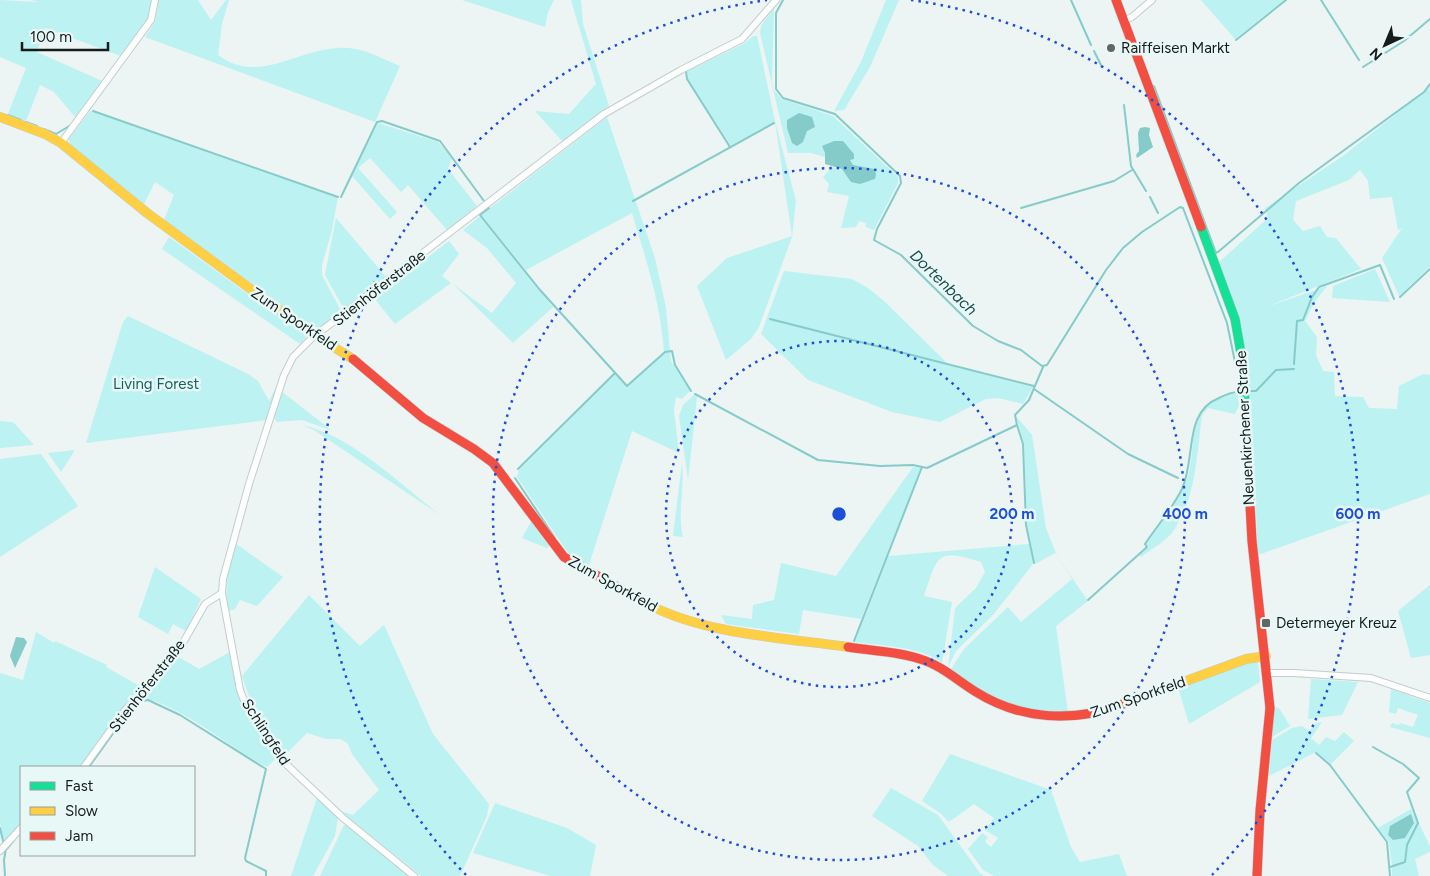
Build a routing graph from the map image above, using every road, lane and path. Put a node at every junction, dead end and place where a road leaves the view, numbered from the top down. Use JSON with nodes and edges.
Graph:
{"nodes":[{"id":1,"x":155,"y":0,"type":"edge"},
{"id":2,"x":776,"y":0,"type":"edge"},
{"id":3,"x":1116,"y":0,"type":"edge"},
{"id":4,"x":1152,"y":0,"type":"edge"},
{"id":5,"x":1124,"y":21,"type":"junction"},
{"id":6,"x":0,"y":117,"type":"edge"},
{"id":7,"x":61,"y":143,"type":"junction"},
{"id":8,"x":317,"y":335,"type":"junction"},
{"id":9,"x":222,"y":593,"type":"junction"},
{"id":10,"x":1266,"y":656,"type":"junction"},
{"id":11,"x":1268,"y":673,"type":"junction"},
{"id":12,"x":1430,"y":698,"type":"edge"},
{"id":13,"x":85,"y":766,"type":"edge"},
{"id":14,"x":20,"y":829,"type":"edge"},
{"id":15,"x":0,"y":851,"type":"edge"},
{"id":16,"x":414,"y":876,"type":"edge"},
{"id":17,"x":1257,"y":876,"type":"edge"}],
"edges":[{"from":1,"to":7,"type":"street"},
{"from":2,"to":8,"type":"street","name":"Stienhöferstraße"},
{"from":3,"to":5,"type":"street","name":"Neuenkirchener Straße"},
{"from":4,"to":5,"type":"street"},
{"from":5,"to":10,"type":"street","name":"Neuenkirchener Straße"},
{"from":6,"to":7,"type":"street","name":"Zum Sporkfeld"},
{"from":7,"to":8,"type":"street","name":"Zum Sporkfeld"},
{"from":8,"to":9,"type":"street","name":"Stienhöferstraße"},
{"from":8,"to":10,"type":"street","name":"Zum Sporkfeld"},
{"from":9,"to":13,"type":"street","name":"Stienhöferstraße"},
{"from":9,"to":16,"type":"street","name":"Schlingfeld"},
{"from":10,"to":11,"type":"street","name":"Neuenkirchener Straße"},
{"from":11,"to":12,"type":"street"},
{"from":11,"to":17,"type":"street","name":"Neuenkirchener Straße"},
{"from":14,"to":15,"type":"street"}]}
